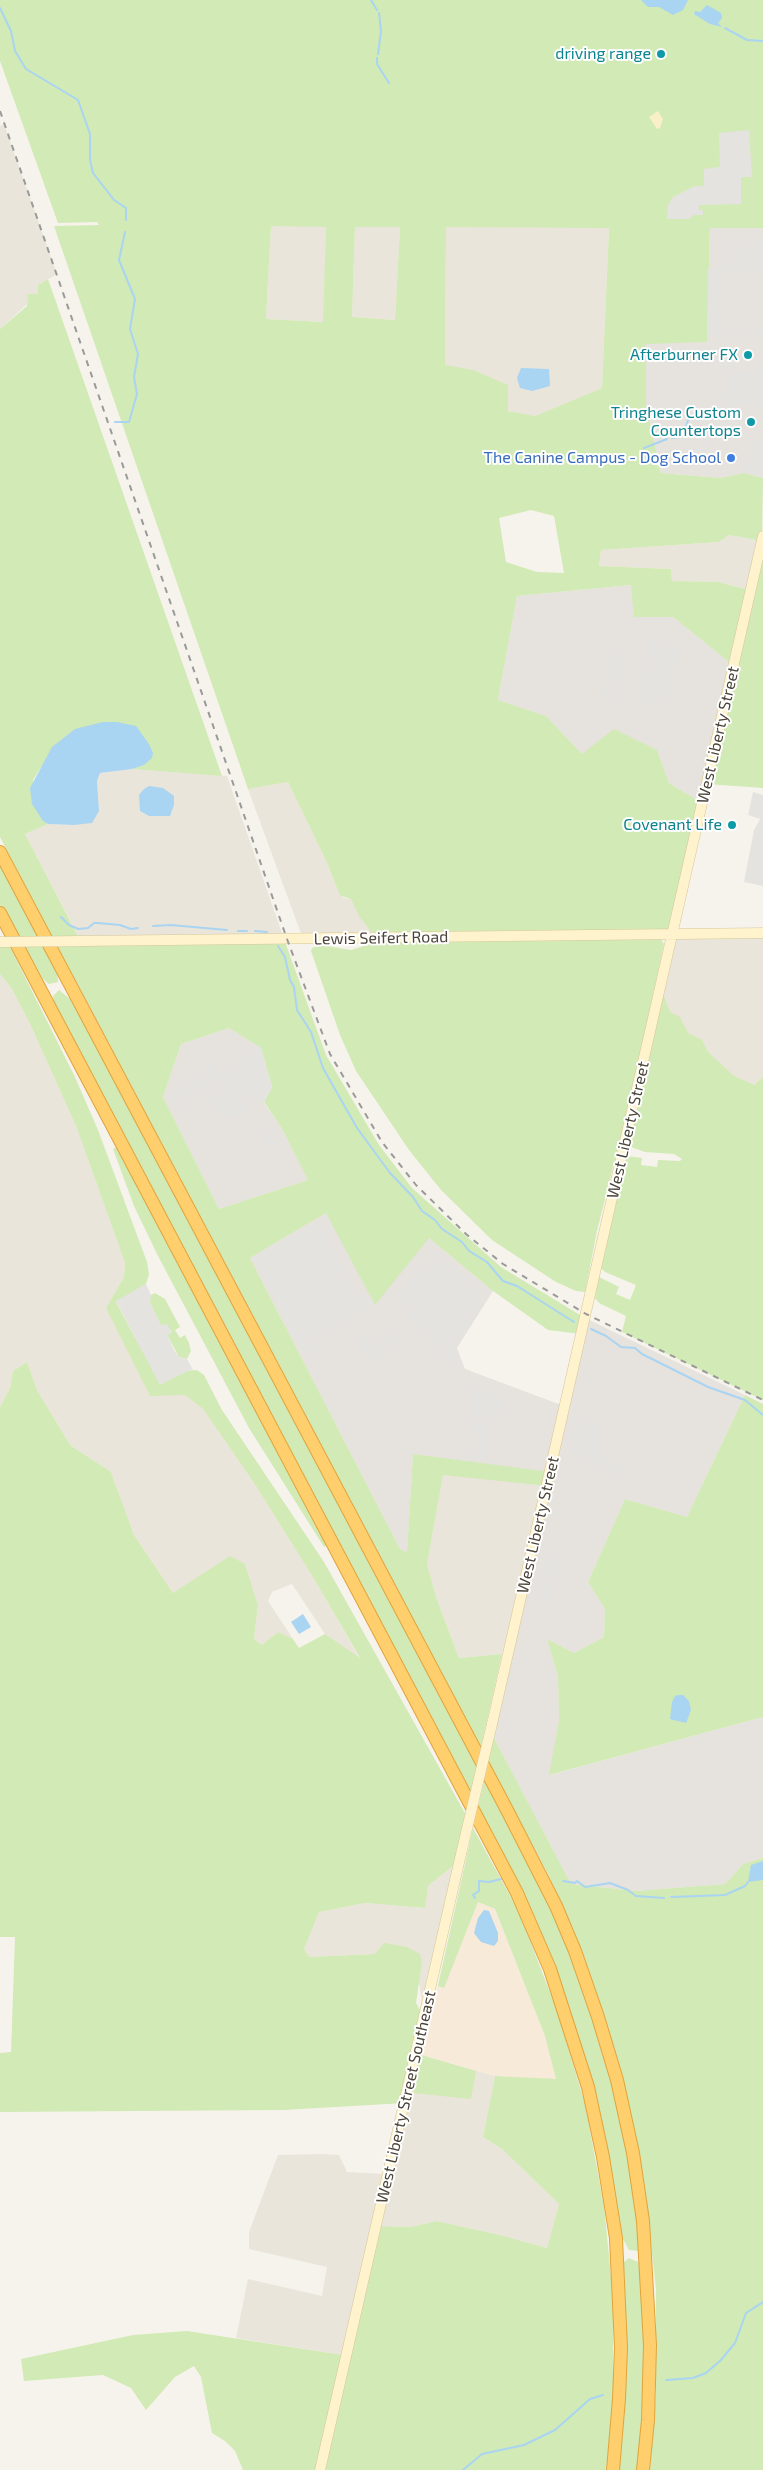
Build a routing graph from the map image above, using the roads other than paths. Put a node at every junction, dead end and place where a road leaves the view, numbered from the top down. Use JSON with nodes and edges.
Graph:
{"nodes":[{"id":1,"x":763,"y":536,"type":"edge"},
{"id":2,"x":0,"y":852,"type":"edge"},
{"id":3,"x":0,"y":913,"type":"edge"},
{"id":4,"x":763,"y":933,"type":"edge"},
{"id":5,"x":672,"y":934,"type":"junction"},
{"id":6,"x":0,"y":942,"type":"edge"},
{"id":7,"x":492,"y":1724,"type":"joint"},
{"id":8,"x":320,"y":2470,"type":"edge"},
{"id":9,"x":613,"y":2470,"type":"edge"},
{"id":10,"x":643,"y":2470,"type":"edge"}],
"edges":[{"from":1,"to":5,"type":"main road","name":"West Liberty Street"},
{"from":2,"to":10,"type":"highway"},
{"from":3,"to":9,"type":"highway"},
{"from":4,"to":5,"type":"main road","name":"Lewis Seifert Road"},
{"from":5,"to":6,"type":"main road","name":"Lewis Seifert Road","bridge":true},
{"from":5,"to":7,"type":"main road","name":"West Liberty Street"},
{"from":7,"to":8,"type":"main road","name":"West Liberty Street Southeast","bridge":true}]}
